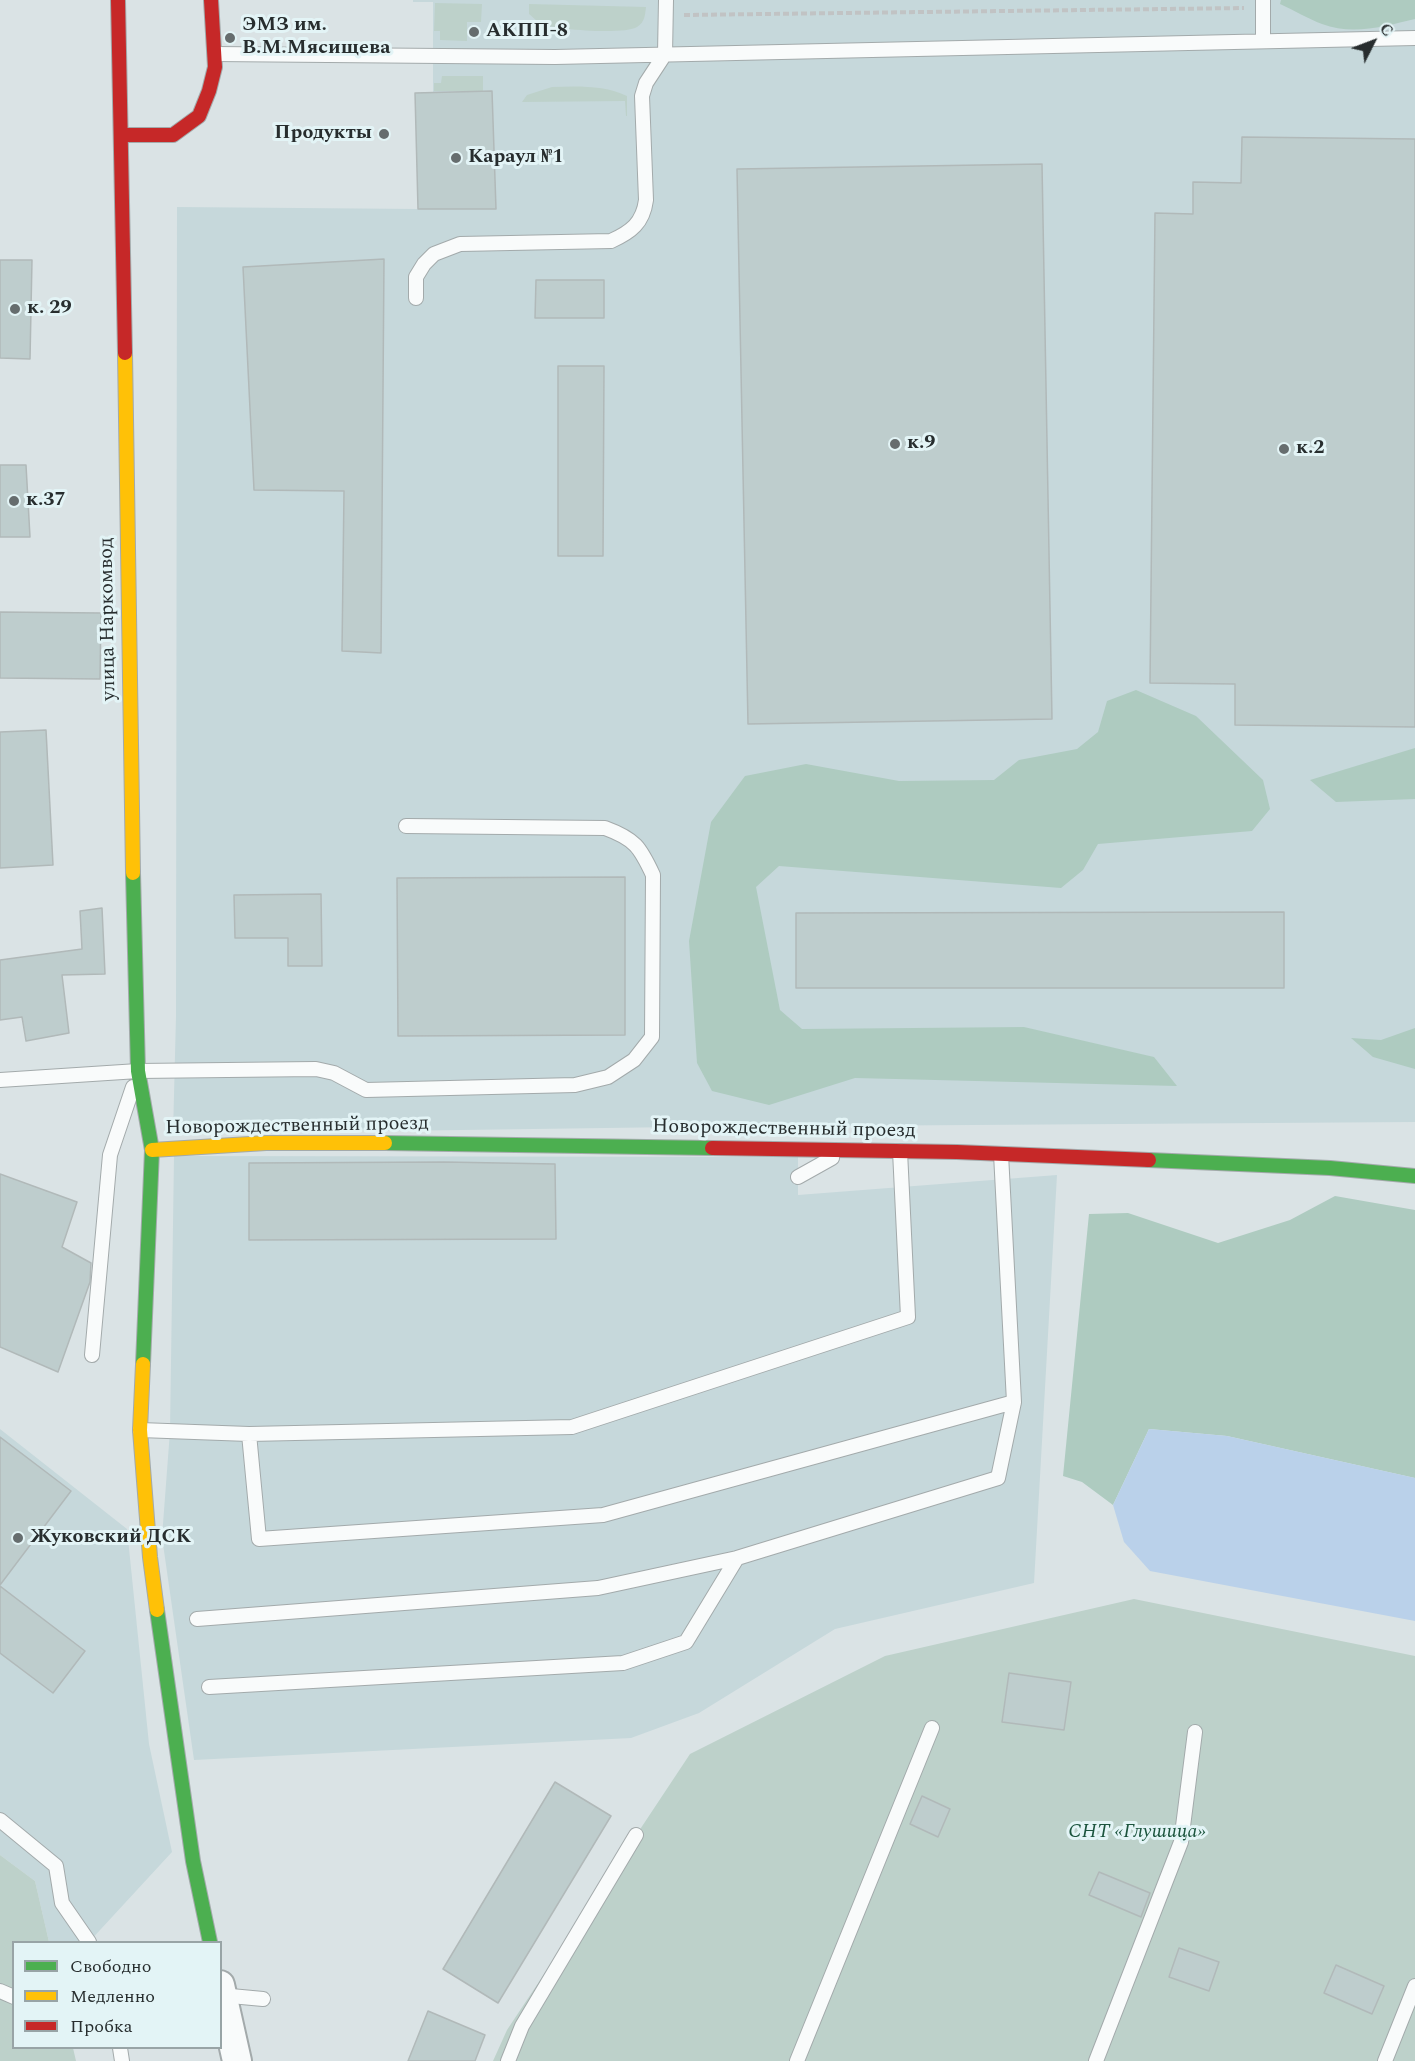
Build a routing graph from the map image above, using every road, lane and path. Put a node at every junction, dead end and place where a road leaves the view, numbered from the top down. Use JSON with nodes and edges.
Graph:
{"nodes":[{"id":1,"x":118,"y":0,"type":"edge"},
{"id":2,"x":211,"y":0,"type":"edge"},
{"id":3,"x":666,"y":0,"type":"edge"},
{"id":4,"x":1263,"y":4,"type":"edge"},
{"id":5,"x":665,"y":15,"type":"junction"},
{"id":6,"x":1415,"y":38,"type":"edge"},
{"id":7,"x":1263,"y":41,"type":"junction"},
{"id":8,"x":215,"y":54,"type":"junction"},
{"id":9,"x":665,"y":54,"type":"junction"},
{"id":10,"x":122,"y":135,"type":"junction"},
{"id":11,"x":416,"y":298,"type":"dead end"},
{"id":12,"x":405,"y":826,"type":"dead end"},
{"id":13,"x":138,"y":1071,"type":"junction"},
{"id":14,"x":0,"y":1080,"type":"edge"},
{"id":15,"x":152,"y":1150,"type":"junction"},
{"id":16,"x":847,"y":1150,"type":"junction"},
{"id":17,"x":900,"y":1151,"type":"junction"},
{"id":18,"x":1001,"y":1154,"type":"junction"},
{"id":19,"x":1415,"y":1176,"type":"edge"},
{"id":20,"x":798,"y":1177,"type":"dead end"},
{"id":21,"x":92,"y":1355,"type":"dead end"},
{"id":22,"x":1014,"y":1402,"type":"junction"},
{"id":23,"x":140,"y":1430,"type":"junction"},
{"id":24,"x":249,"y":1434,"type":"junction"},
{"id":25,"x":737,"y":1558,"type":"junction"},
{"id":26,"x":196,"y":1619,"type":"dead end"},
{"id":27,"x":209,"y":1687,"type":"dead end"},
{"id":28,"x":933,"y":1728,"type":"dead end"},
{"id":29,"x":1195,"y":1732,"type":"dead end"},
{"id":30,"x":0,"y":1820,"type":"edge"},
{"id":31,"x":636,"y":1835,"type":"dead end"},
{"id":32,"x":88,"y":1941,"type":"edge"},
{"id":33,"x":210,"y":1941,"type":"edge"},
{"id":34,"x":1415,"y":1986,"type":"edge"},
{"id":35,"x":222,"y":1992,"type":"edge"},
{"id":36,"x":222,"y":1996,"type":"edge"},
{"id":37,"x":262,"y":1999,"type":"dead end"},
{"id":38,"x":237,"y":2061,"type":"edge"},
{"id":39,"x":508,"y":2061,"type":"edge"},
{"id":40,"x":797,"y":2061,"type":"edge"},
{"id":41,"x":1096,"y":2061,"type":"edge"},
{"id":42,"x":1385,"y":2061,"type":"edge"}],
"edges":[{"from":1,"to":10,"type":"street","name":"улица Наркомвод"},
{"from":2,"to":8,"type":"street"},
{"from":3,"to":5,"type":"lane"},
{"from":4,"to":5,"type":"path"},
{"from":4,"to":7,"type":"lane"},
{"from":5,"to":9,"type":"lane"},
{"from":6,"to":7,"type":"lane"},
{"from":7,"to":9,"type":"lane"},
{"from":8,"to":9,"type":"lane"},
{"from":8,"to":10,"type":"street"},
{"from":9,"to":11,"type":"lane"},
{"from":10,"to":13,"type":"street","name":"улица Наркомвод"},
{"from":12,"to":13,"type":"lane"},
{"from":13,"to":14,"type":"lane"},
{"from":13,"to":15,"type":"street","name":"улица Наркомвод"},
{"from":13,"to":21,"type":"lane"},
{"from":15,"to":16,"type":"street","name":"Новорождественный проезд"},
{"from":15,"to":23,"type":"street","name":"улица Наркомвод"},
{"from":16,"to":17,"type":"street","name":"Новорождественный проезд"},
{"from":16,"to":20,"type":"lane"},
{"from":17,"to":18,"type":"street","name":"Новорождественный проезд"},
{"from":17,"to":24,"type":"lane"},
{"from":18,"to":19,"type":"street","name":"Новорождественный проезд"},
{"from":18,"to":22,"type":"lane"},
{"from":22,"to":24,"type":"lane"},
{"from":22,"to":25,"type":"lane"},
{"from":23,"to":24,"type":"lane"},
{"from":23,"to":33,"type":"street","name":"улица Наркомвод"},
{"from":25,"to":26,"type":"lane"},
{"from":25,"to":27,"type":"lane"},
{"from":28,"to":40,"type":"lane"},
{"from":29,"to":41,"type":"lane"},
{"from":30,"to":32,"type":"lane"},
{"from":31,"to":39,"type":"lane"},
{"from":34,"to":42,"type":"lane"},
{"from":35,"to":37,"type":"lane"},
{"from":36,"to":38,"type":"street"}]}
